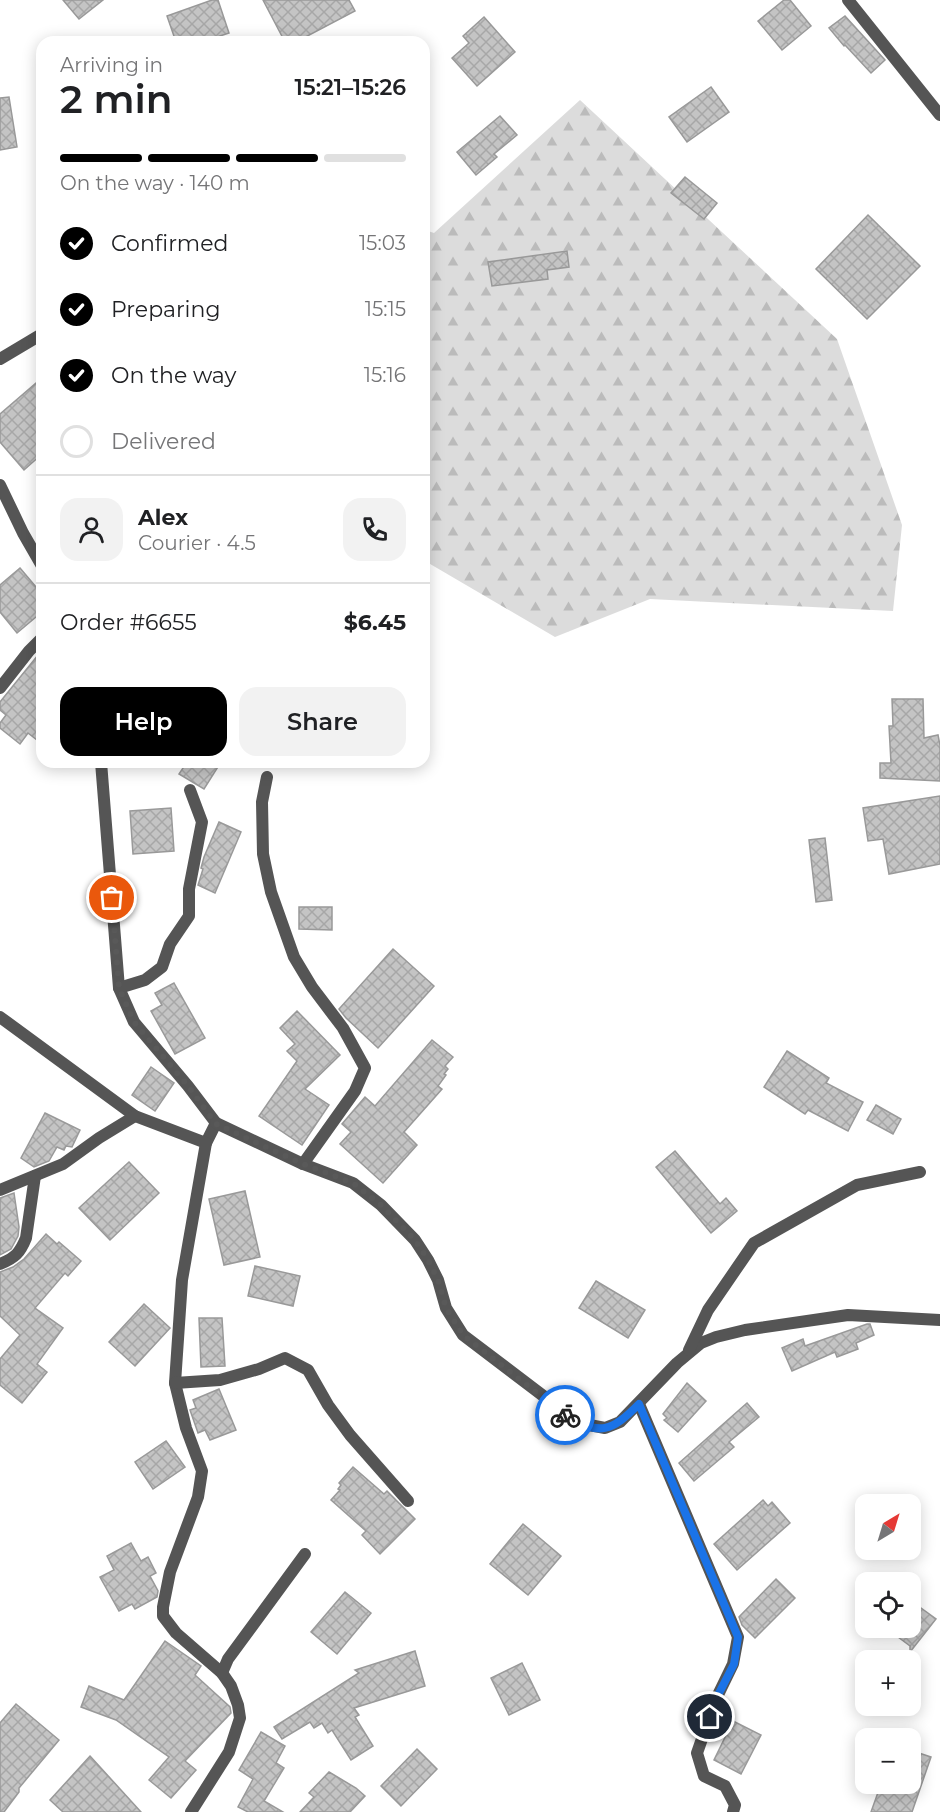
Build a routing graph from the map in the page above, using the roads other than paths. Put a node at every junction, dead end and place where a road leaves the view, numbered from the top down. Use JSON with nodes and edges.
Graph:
{"nodes":[{"id":1,"x":848,"y":0,"type":"edge"},
{"id":2,"x":940,"y":115,"type":"edge"},
{"id":3,"x":36,"y":338,"type":"edge"},
{"id":4,"x":0,"y":359,"type":"edge"},
{"id":5,"x":0,"y":485,"type":"edge"},
{"id":6,"x":36,"y":556,"type":"edge"},
{"id":7,"x":36,"y":644,"type":"edge"},
{"id":8,"x":0,"y":688,"type":"edge"},
{"id":9,"x":101,"y":768,"type":"edge"},
{"id":10,"x":267,"y":777,"type":"dead end"},
{"id":11,"x":190,"y":790,"type":"dead end"},
{"id":12,"x":119,"y":988,"type":"junction"},
{"id":13,"x":0,"y":1017,"type":"edge"},
{"id":14,"x":135,"y":1116,"type":"junction"},
{"id":15,"x":216,"y":1124,"type":"junction"},
{"id":16,"x":206,"y":1143,"type":"junction"},
{"id":17,"x":303,"y":1164,"type":"junction"},
{"id":18,"x":920,"y":1172,"type":"dead end"},
{"id":19,"x":35,"y":1176,"type":"junction"},
{"id":20,"x":0,"y":1191,"type":"edge"},
{"id":21,"x":0,"y":1264,"type":"edge"},
{"id":22,"x":940,"y":1320,"type":"edge"},
{"id":23,"x":687,"y":1354,"type":"junction"},
{"id":24,"x":175,"y":1383,"type":"junction"},
{"id":25,"x":639,"y":1404,"type":"junction"},
{"id":26,"x":408,"y":1501,"type":"dead end"},
{"id":27,"x":305,"y":1554,"type":"dead end"},
{"id":28,"x":222,"y":1673,"type":"junction"},
{"id":29,"x":191,"y":1812,"type":"edge"},
{"id":30,"x":732,"y":1812,"type":"edge"}],
"edges":[{"from":1,"to":2,"type":"street"},
{"from":3,"to":4,"type":"street"},
{"from":5,"to":6,"type":"street"},
{"from":7,"to":8,"type":"street"},
{"from":9,"to":12,"type":"street"},
{"from":10,"to":17,"type":"street"},
{"from":11,"to":12,"type":"street"},
{"from":12,"to":15,"type":"street"},
{"from":13,"to":14,"type":"street"},
{"from":14,"to":16,"type":"street"},
{"from":14,"to":19,"type":"street"},
{"from":15,"to":16,"type":"street"},
{"from":15,"to":17,"type":"street"},
{"from":16,"to":24,"type":"street"},
{"from":17,"to":25,"type":"street"},
{"from":18,"to":23,"type":"street"},
{"from":19,"to":20,"type":"street"},
{"from":19,"to":21,"type":"street"},
{"from":22,"to":23,"type":"street"},
{"from":23,"to":25,"type":"street"},
{"from":24,"to":26,"type":"street"},
{"from":24,"to":28,"type":"street"},
{"from":25,"to":30,"type":"street"},
{"from":27,"to":28,"type":"street"},
{"from":28,"to":29,"type":"street"}]}
